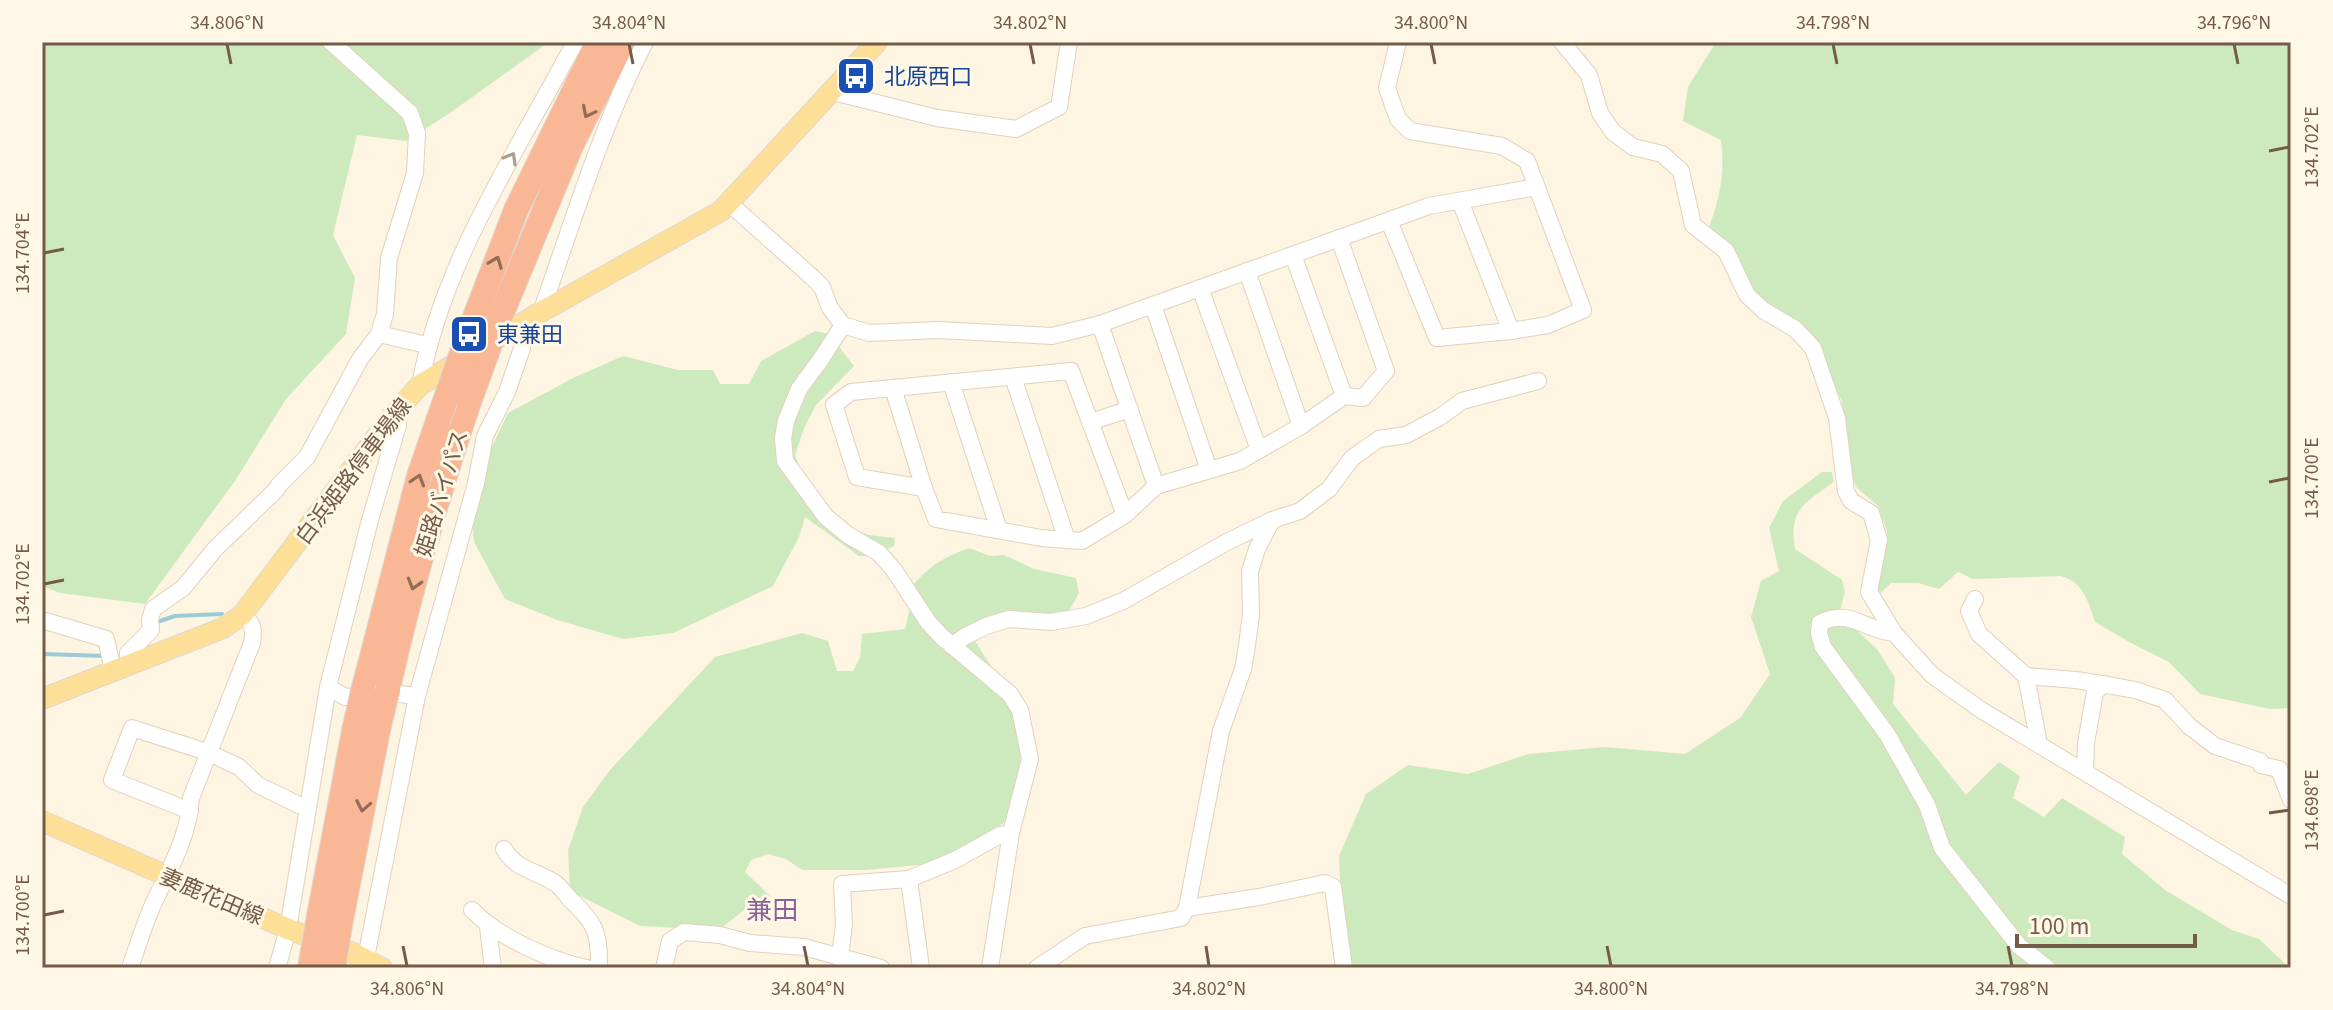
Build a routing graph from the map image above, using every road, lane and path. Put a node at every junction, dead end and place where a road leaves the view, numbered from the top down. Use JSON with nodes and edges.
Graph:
{"nodes":[{"id":1,"x":331,"y":42,"type":"edge"},
{"id":2,"x":575,"y":42,"type":"edge"},
{"id":3,"x":598,"y":42,"type":"edge"},
{"id":4,"x":623,"y":42,"type":"edge"},
{"id":5,"x":645,"y":42,"type":"edge"},
{"id":6,"x":877,"y":42,"type":"edge"},
{"id":7,"x":1069,"y":42,"type":"edge"},
{"id":8,"x":1398,"y":42,"type":"edge"},
{"id":9,"x":1562,"y":42,"type":"edge"},
{"id":10,"x":833,"y":92,"type":"junction"},
{"id":11,"x":1537,"y":187,"type":"junction"},
{"id":12,"x":1460,"y":201,"type":"junction"},
{"id":13,"x":729,"y":203,"type":"junction"},
{"id":14,"x":1389,"y":221,"type":"junction"},
{"id":15,"x":1339,"y":238,"type":"junction"},
{"id":16,"x":1293,"y":255,"type":"junction"},
{"id":17,"x":1247,"y":271,"type":"junction"},
{"id":18,"x":1200,"y":288,"type":"junction"},
{"id":19,"x":1153,"y":305,"type":"junction"},
{"id":20,"x":541,"y":312,"type":"junction"},
{"id":21,"x":511,"y":322,"type":"junction"},
{"id":22,"x":1100,"y":324,"type":"junction"},
{"id":23,"x":843,"y":325,"type":"junction"},
{"id":24,"x":1511,"y":331,"type":"junction"},
{"id":25,"x":379,"y":334,"type":"junction"},
{"id":26,"x":427,"y":345,"type":"junction"},
{"id":27,"x":1013,"y":377,"type":"junction"},
{"id":28,"x":1538,"y":381,"type":"dead end"},
{"id":29,"x":951,"y":382,"type":"junction"},
{"id":30,"x":420,"y":385,"type":"junction"},
{"id":31,"x":893,"y":388,"type":"junction"},
{"id":32,"x":1344,"y":396,"type":"junction"},
{"id":33,"x":1130,"y":409,"type":"junction"},
{"id":34,"x":392,"y":416,"type":"junction"},
{"id":35,"x":1090,"y":422,"type":"junction"},
{"id":36,"x":1301,"y":426,"type":"junction"},
{"id":37,"x":1259,"y":450,"type":"junction"},
{"id":38,"x":1209,"y":470,"type":"junction"},
{"id":39,"x":1156,"y":486,"type":"junction"},
{"id":40,"x":924,"y":488,"type":"junction"},
{"id":41,"x":1125,"y":515,"type":"junction"},
{"id":42,"x":1272,"y":520,"type":"junction"},
{"id":43,"x":999,"y":530,"type":"junction"},
{"id":44,"x":1067,"y":540,"type":"junction"},
{"id":45,"x":1975,"y":599,"type":"dead end"},
{"id":46,"x":242,"y":615,"type":"junction"},
{"id":47,"x":42,"y":620,"type":"edge"},
{"id":48,"x":1894,"y":633,"type":"junction"},
{"id":49,"x":952,"y":646,"type":"junction"},
{"id":50,"x":116,"y":662,"type":"junction"},
{"id":51,"x":2026,"y":676,"type":"junction"},
{"id":52,"x":2104,"y":684,"type":"junction"},
{"id":53,"x":328,"y":687,"type":"junction"},
{"id":54,"x":417,"y":696,"type":"junction"},
{"id":55,"x":42,"y":699,"type":"edge"},
{"id":56,"x":366,"y":730,"type":"junction"},
{"id":57,"x":2039,"y":744,"type":"junction"},
{"id":58,"x":207,"y":752,"type":"junction"},
{"id":59,"x":2085,"y":772,"type":"junction"},
{"id":60,"x":2291,"y":800,"type":"edge"},
{"id":61,"x":307,"y":809,"type":"junction"},
{"id":62,"x":190,"y":811,"type":"junction"},
{"id":63,"x":42,"y":821,"type":"edge"},
{"id":64,"x":1011,"y":833,"type":"junction"},
{"id":65,"x":504,"y":849,"type":"dead end"},
{"id":66,"x":166,"y":876,"type":"junction"},
{"id":67,"x":909,"y":879,"type":"junction"},
{"id":68,"x":2291,"y":896,"type":"edge"},
{"id":69,"x":1187,"y":908,"type":"junction"},
{"id":70,"x":472,"y":910,"type":"dead end"},
{"id":71,"x":330,"y":921,"type":"junction"},
{"id":72,"x":488,"y":927,"type":"junction"},
{"id":73,"x":288,"y":929,"type":"junction"},
{"id":74,"x":840,"y":958,"type":"junction"},
{"id":75,"x":370,"y":966,"type":"edge"},
{"id":76,"x":130,"y":968,"type":"edge"},
{"id":77,"x":277,"y":968,"type":"edge"},
{"id":78,"x":310,"y":968,"type":"edge"},
{"id":79,"x":333,"y":968,"type":"edge"},
{"id":80,"x":493,"y":968,"type":"edge"},
{"id":81,"x":587,"y":968,"type":"edge"},
{"id":82,"x":599,"y":968,"type":"edge"},
{"id":83,"x":664,"y":968,"type":"edge"},
{"id":84,"x":881,"y":968,"type":"edge"},
{"id":85,"x":921,"y":968,"type":"edge"},
{"id":86,"x":990,"y":968,"type":"edge"},
{"id":87,"x":1037,"y":968,"type":"edge"},
{"id":88,"x":1344,"y":968,"type":"edge"},
{"id":89,"x":2047,"y":968,"type":"edge"}],
"edges":[{"from":1,"to":25,"type":"street"},
{"from":26,"to":2,"type":"street","one_way":true},
{"from":56,"to":3,"type":"highway","name":"姫路バイパス","one_way":true,"bridge":true},
{"from":4,"to":21,"type":"highway","name":"姫路バイパス","one_way":true},
{"from":5,"to":20,"type":"street"},
{"from":6,"to":10,"type":"main road","name":"白浜姫路停車場線"},
{"from":7,"to":10,"type":"street"},
{"from":8,"to":11,"type":"street"},
{"from":9,"to":48,"type":"street"},
{"from":10,"to":13,"type":"main road","name":"白浜姫路停車場線"},
{"from":11,"to":12,"type":"street"},
{"from":11,"to":24,"type":"street"},
{"from":12,"to":14,"type":"street"},
{"from":12,"to":24,"type":"street"},
{"from":13,"to":20,"type":"main road","name":"白浜姫路停車場線"},
{"from":13,"to":23,"type":"street"},
{"from":14,"to":15,"type":"street"},
{"from":14,"to":24,"type":"street"},
{"from":15,"to":16,"type":"street"},
{"from":15,"to":32,"type":"street"},
{"from":16,"to":17,"type":"street"},
{"from":16,"to":32,"type":"street"},
{"from":17,"to":18,"type":"street"},
{"from":17,"to":36,"type":"street"},
{"from":18,"to":19,"type":"street"},
{"from":18,"to":37,"type":"street"},
{"from":19,"to":22,"type":"street"},
{"from":19,"to":38,"type":"street"},
{"from":20,"to":21,"type":"main road","name":"白浜姫路停車場線"},
{"from":21,"to":30,"type":"main road","name":"白浜姫路停車場線"},
{"from":21,"to":54,"type":"street"},
{"from":21,"to":56,"type":"highway","name":"姫路バイパス","one_way":true,"bridge":true},
{"from":22,"to":23,"type":"street"},
{"from":22,"to":33,"type":"street"},
{"from":23,"to":49,"type":"street"},
{"from":25,"to":26,"type":"street"},
{"from":25,"to":50,"type":"street"},
{"from":26,"to":30,"type":"street"},
{"from":27,"to":29,"type":"street"},
{"from":27,"to":35,"type":"street"},
{"from":27,"to":44,"type":"street"},
{"from":28,"to":42,"type":"street"},
{"from":29,"to":31,"type":"street"},
{"from":29,"to":43,"type":"street"},
{"from":30,"to":34,"type":"main road","name":"白浜姫路停車場線"},
{"from":31,"to":40,"type":"street"},
{"from":31,"to":40,"type":"street"},
{"from":32,"to":36,"type":"street"},
{"from":33,"to":35,"type":"street"},
{"from":33,"to":39,"type":"street"},
{"from":34,"to":46,"type":"main road","name":"白浜姫路停車場線"},
{"from":34,"to":53,"type":"street"},
{"from":35,"to":41,"type":"street"},
{"from":36,"to":37,"type":"street"},
{"from":37,"to":38,"type":"street"},
{"from":38,"to":39,"type":"street"},
{"from":39,"to":41,"type":"street"},
{"from":40,"to":43,"type":"street"},
{"from":41,"to":44,"type":"street"},
{"from":42,"to":49,"type":"street"},
{"from":42,"to":69,"type":"street"},
{"from":43,"to":44,"type":"street"},
{"from":45,"to":51,"type":"street"},
{"from":46,"to":50,"type":"main road","name":"白浜姫路停車場線"},
{"from":46,"to":58,"type":"street"},
{"from":47,"to":50,"type":"street"},
{"from":48,"to":57,"type":"street"},
{"from":48,"to":89,"type":"street"},
{"from":49,"to":64,"type":"street"},
{"from":50,"to":55,"type":"main road","name":"白浜姫路停車場線"},
{"from":51,"to":52,"type":"street"},
{"from":51,"to":57,"type":"street"},
{"from":52,"to":59,"type":"street"},
{"from":52,"to":60,"type":"street"},
{"from":53,"to":54,"type":"street"},
{"from":53,"to":61,"type":"street"},
{"from":54,"to":75,"type":"street"},
{"from":56,"to":71,"type":"highway","name":"姫路バイパス"},
{"from":57,"to":59,"type":"street"},
{"from":58,"to":61,"type":"street"},
{"from":58,"to":62,"type":"street"},
{"from":58,"to":62,"type":"street"},
{"from":59,"to":68,"type":"street"},
{"from":61,"to":73,"type":"street"},
{"from":62,"to":66,"type":"street"},
{"from":63,"to":66,"type":"main road","name":"妻鹿花田線"},
{"from":64,"to":67,"type":"street"},
{"from":64,"to":86,"type":"street"},
{"from":65,"to":82,"type":"street"},
{"from":66,"to":73,"type":"main road","name":"妻鹿花田線"},
{"from":66,"to":76,"type":"street"},
{"from":67,"to":74,"type":"street"},
{"from":67,"to":85,"type":"street"},
{"from":69,"to":87,"type":"street"},
{"from":69,"to":88,"type":"street"},
{"from":70,"to":72,"type":"street"},
{"from":71,"to":78,"type":"highway","name":"姫路バイパス","bridge":true},
{"from":71,"to":79,"type":"highway","name":"姫路バイパス","bridge":true},
{"from":72,"to":80,"type":"street"},
{"from":72,"to":81,"type":"street"},
{"from":73,"to":75,"type":"main road","name":"妻鹿花田線"},
{"from":73,"to":77,"type":"street"},
{"from":74,"to":83,"type":"street"},
{"from":74,"to":84,"type":"street"}]}
